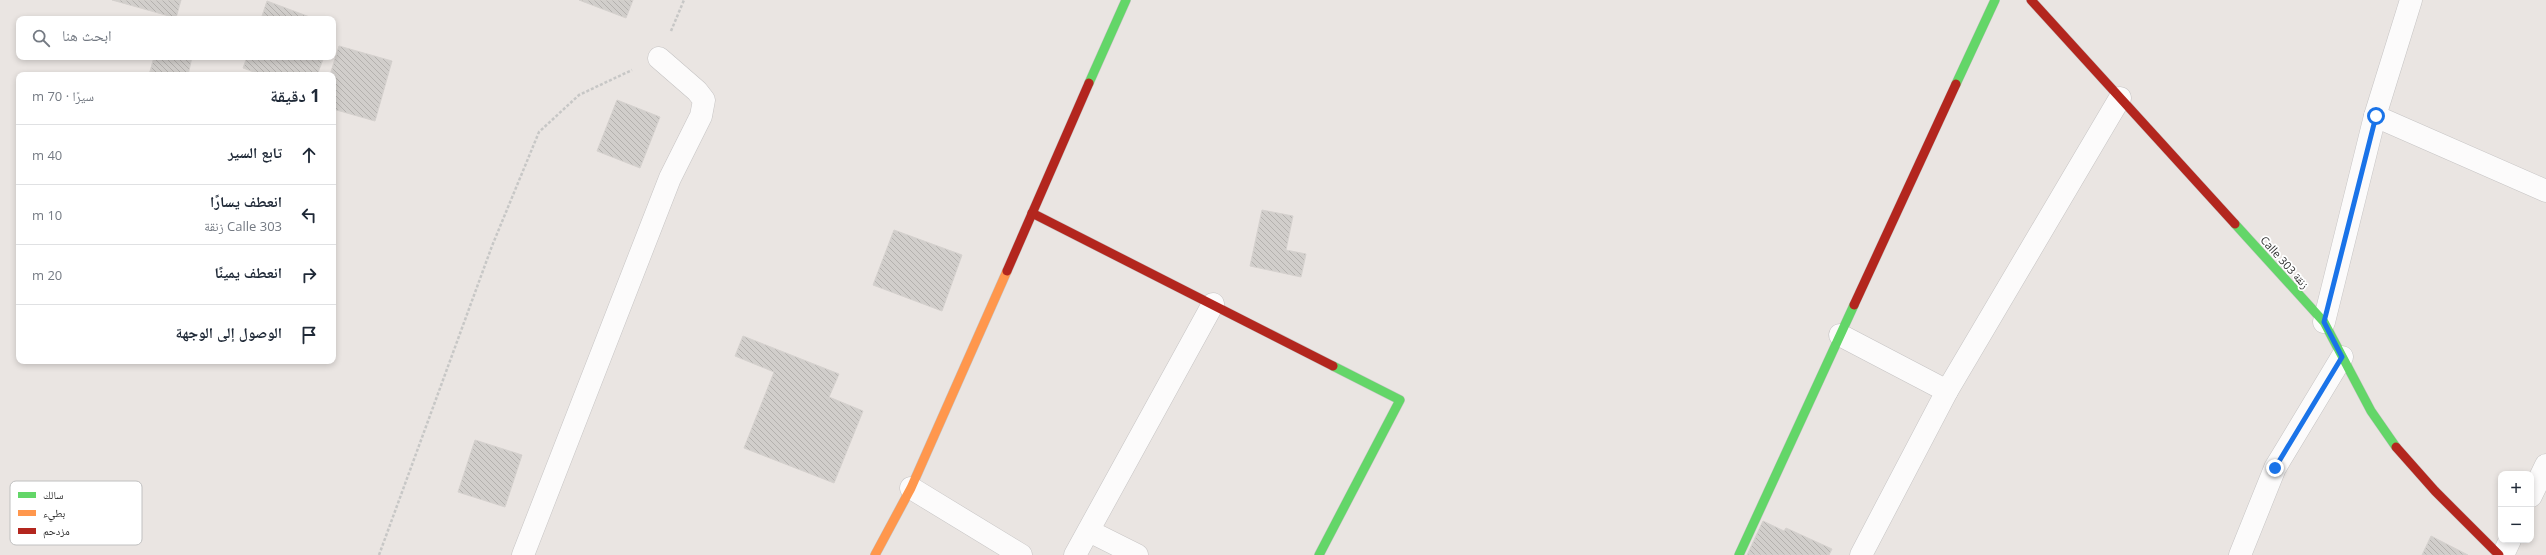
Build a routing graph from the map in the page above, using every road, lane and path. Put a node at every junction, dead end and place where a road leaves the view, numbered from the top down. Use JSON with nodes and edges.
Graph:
{"nodes":[{"id":1,"x":684,"y":0,"type":"edge"},
{"id":2,"x":1126,"y":0,"type":"edge"},
{"id":3,"x":1995,"y":0,"type":"edge"},
{"id":4,"x":2031,"y":0,"type":"edge"},
{"id":5,"x":2411,"y":0,"type":"edge"},
{"id":6,"x":658,"y":58,"type":"junction"},
{"id":7,"x":2120,"y":98,"type":"junction"},
{"id":8,"x":2376,"y":116,"type":"junction"},
{"id":9,"x":2546,"y":191,"type":"edge"},
{"id":10,"x":1032,"y":213,"type":"junction"},
{"id":11,"x":1213,"y":304,"type":"junction"},
{"id":12,"x":2324,"y":322,"type":"junction"},
{"id":13,"x":1840,"y":335,"type":"junction"},
{"id":14,"x":2342,"y":357,"type":"junction"},
{"id":15,"x":1947,"y":391,"type":"junction"},
{"id":16,"x":2546,"y":465,"type":"edge"},
{"id":17,"x":912,"y":488,"type":"junction"},
{"id":18,"x":2534,"y":490,"type":"edge"},
{"id":19,"x":1089,"y":531,"type":"junction"},
{"id":20,"x":2509,"y":543,"type":"edge"},
{"id":21,"x":379,"y":555,"type":"edge"},
{"id":22,"x":523,"y":555,"type":"edge"},
{"id":23,"x":875,"y":555,"type":"edge"},
{"id":24,"x":1021,"y":555,"type":"edge"},
{"id":25,"x":1075,"y":555,"type":"edge"},
{"id":26,"x":1137,"y":555,"type":"edge"},
{"id":27,"x":1319,"y":555,"type":"edge"},
{"id":28,"x":1739,"y":555,"type":"edge"},
{"id":29,"x":1861,"y":555,"type":"edge"},
{"id":30,"x":2240,"y":555,"type":"edge"},
{"id":31,"x":2499,"y":555,"type":"edge"},
{"id":32,"x":2503,"y":555,"type":"edge"}],
"edges":[{"from":1,"to":6,"type":"path"},
{"from":2,"to":10,"type":"street"},
{"from":3,"to":13,"type":"street"},
{"from":4,"to":7,"type":"street","name":"Calle 303 زنقة"},
{"from":5,"to":8,"type":"street"},
{"from":6,"to":21,"type":"path"},
{"from":6,"to":22,"type":"street"},
{"from":7,"to":12,"type":"street","name":"Calle 303 زنقة"},
{"from":7,"to":15,"type":"street"},
{"from":8,"to":9,"type":"street"},
{"from":8,"to":12,"type":"street"},
{"from":10,"to":11,"type":"street"},
{"from":10,"to":17,"type":"street"},
{"from":11,"to":19,"type":"street"},
{"from":11,"to":27,"type":"street"},
{"from":12,"to":14,"type":"street","name":"Calle 303 زنقة"},
{"from":13,"to":15,"type":"street"},
{"from":13,"to":28,"type":"street"},
{"from":14,"to":30,"type":"street"},
{"from":14,"to":31,"type":"street","name":"Calle 303 زنقة"},
{"from":15,"to":29,"type":"street"},
{"from":16,"to":18,"type":"street"},
{"from":17,"to":23,"type":"street"},
{"from":17,"to":24,"type":"street"},
{"from":19,"to":25,"type":"street"},
{"from":19,"to":26,"type":"street"},
{"from":20,"to":32,"type":"street"}]}
